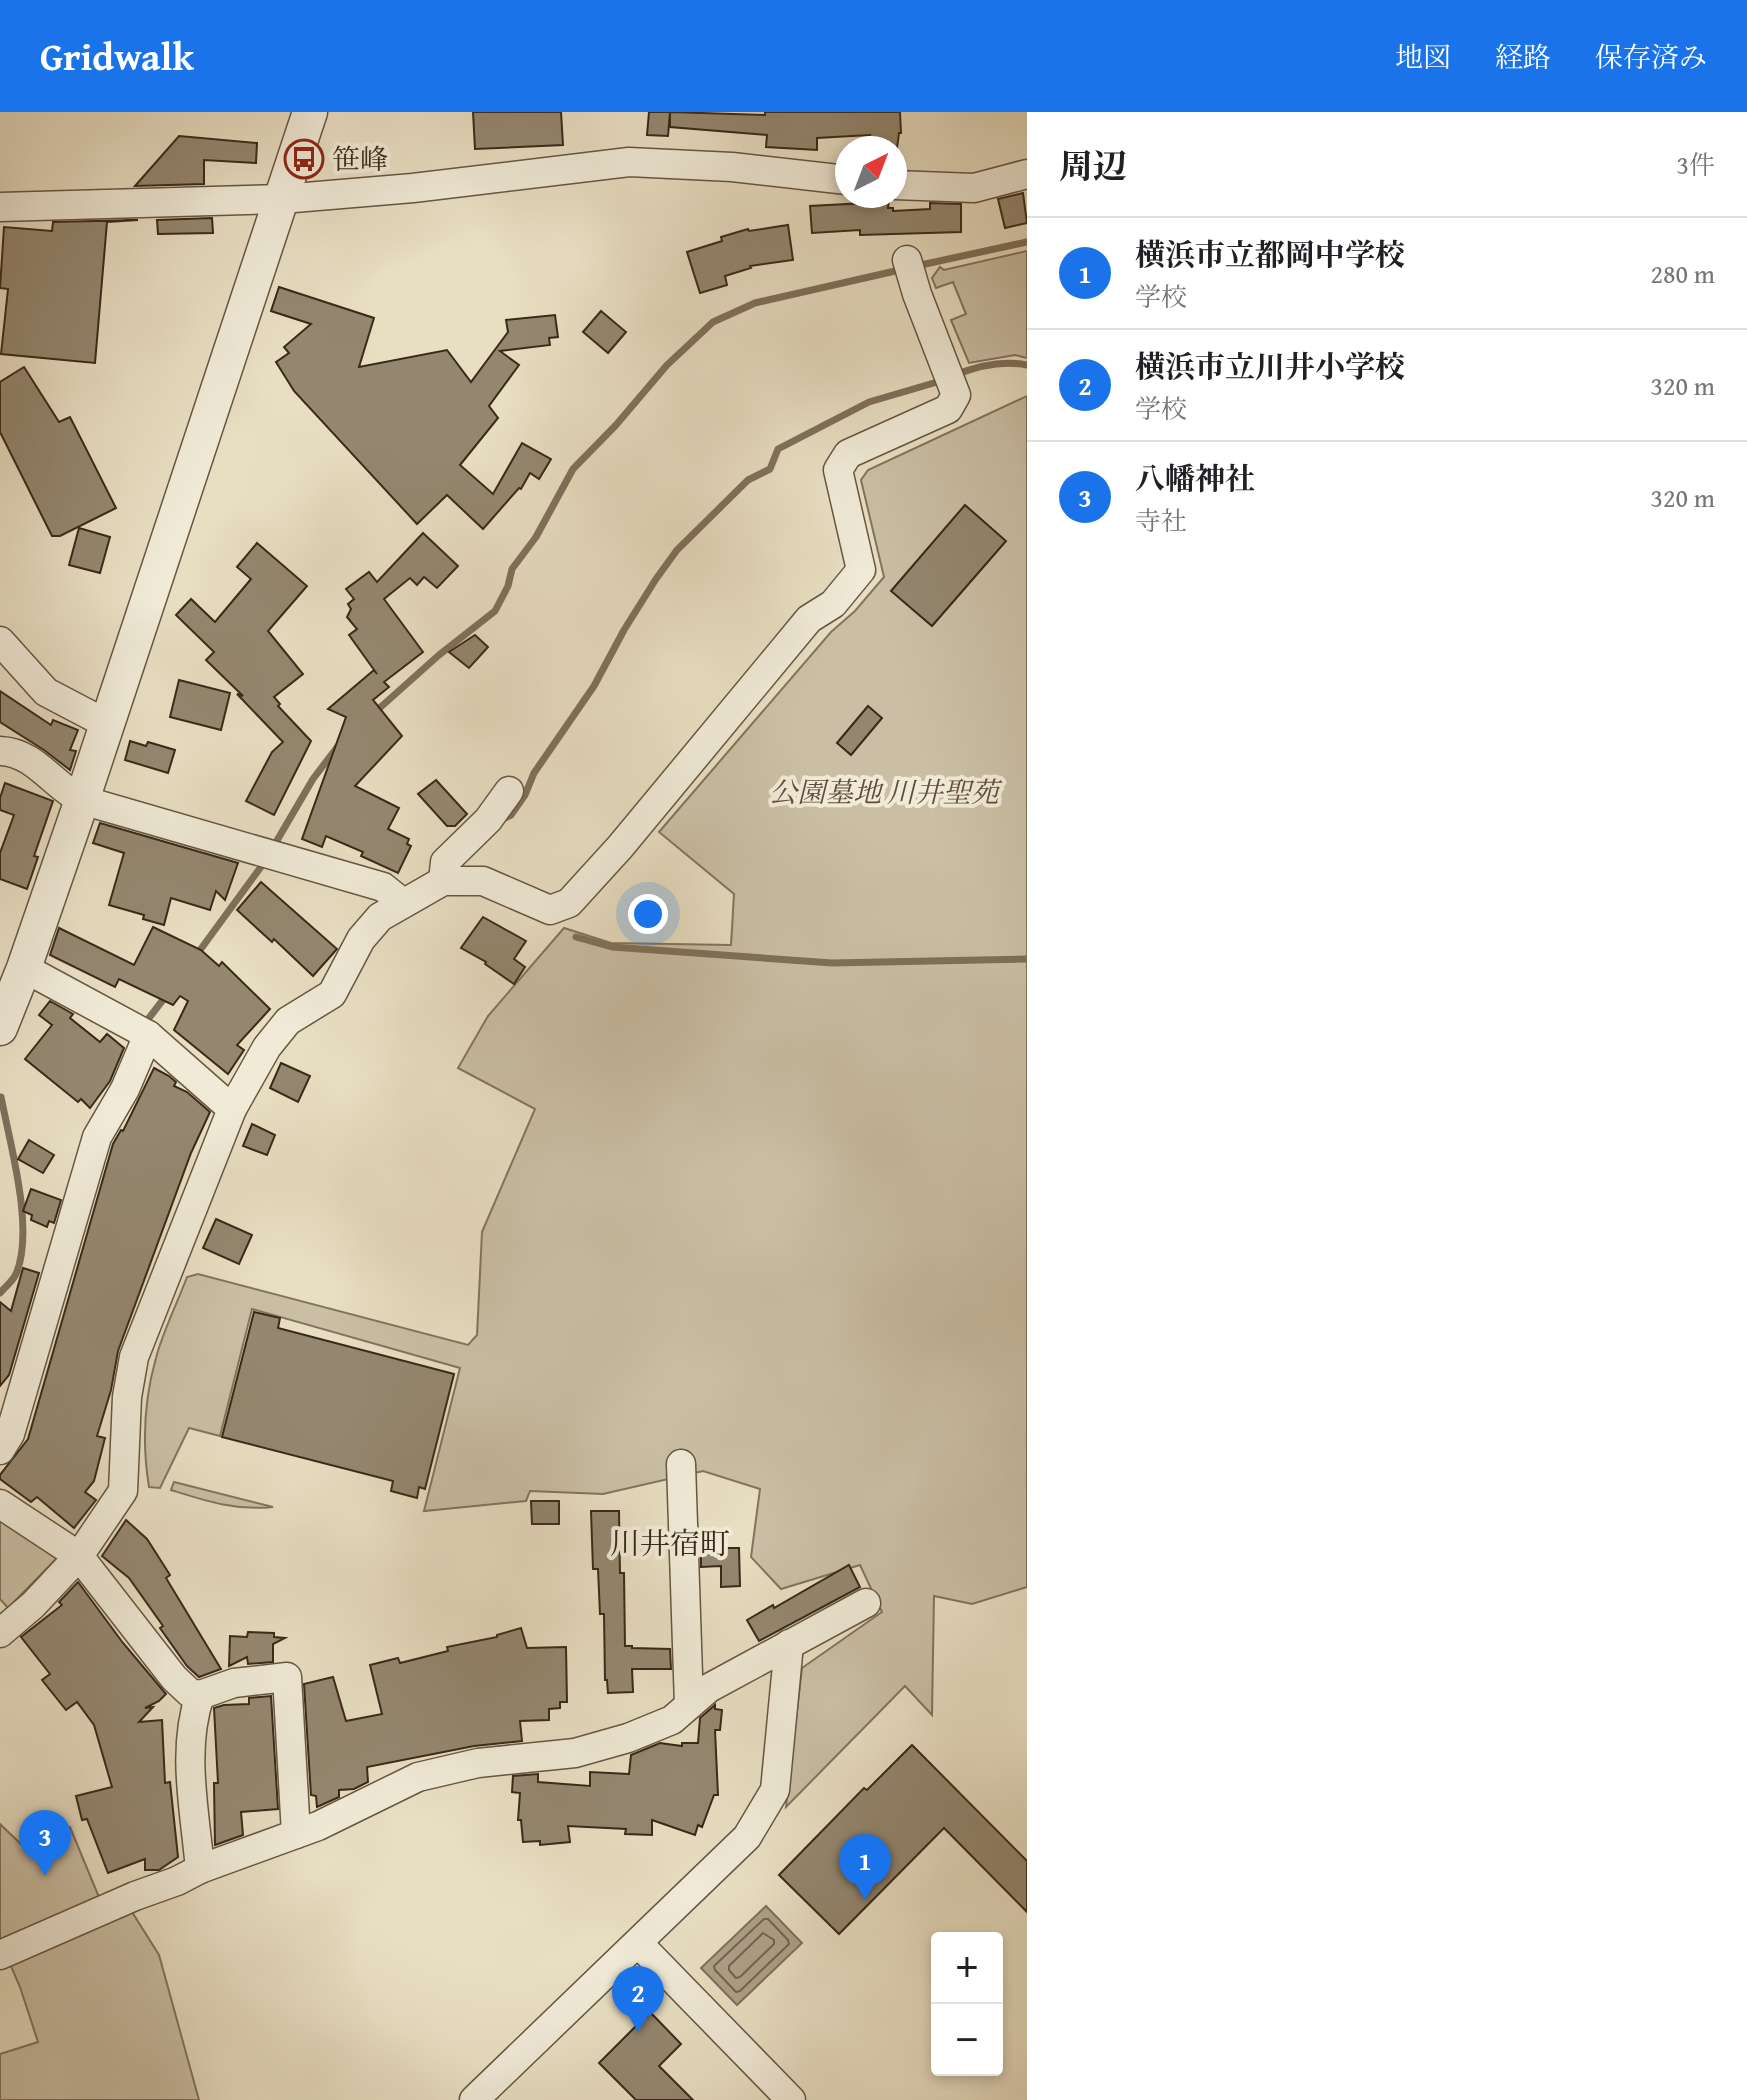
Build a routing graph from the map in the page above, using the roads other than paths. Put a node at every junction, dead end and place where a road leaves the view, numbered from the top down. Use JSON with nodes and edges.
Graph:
{"nodes":[{"id":1,"x":310,"y":112,"type":"edge"},
{"id":2,"x":1027,"y":174,"type":"edge"},
{"id":3,"x":835,"y":179,"type":"edge"},
{"id":4,"x":907,"y":185,"type":"edge"},
{"id":5,"x":282,"y":199,"type":"junction"},
{"id":6,"x":0,"y":207,"type":"edge"},
{"id":7,"x":907,"y":260,"type":"dead end"},
{"id":8,"x":0,"y":641,"type":"edge"},
{"id":9,"x":107,"y":724,"type":"junction"},
{"id":10,"x":0,"y":751,"type":"edge"},
{"id":11,"x":509,"y":791,"type":"dead end"},
{"id":12,"x":82,"y":800,"type":"junction"},
{"id":13,"x":443,"y":881,"type":"junction"},
{"id":14,"x":403,"y":903,"type":"junction"},
{"id":15,"x":24,"y":968,"type":"junction"},
{"id":16,"x":0,"y":1028,"type":"edge"},
{"id":17,"x":148,"y":1035,"type":"junction"},
{"id":18,"x":232,"y":1109,"type":"junction"},
{"id":19,"x":0,"y":1450,"type":"edge"},
{"id":20,"x":681,"y":1464,"type":"dead end"},
{"id":21,"x":0,"y":1504,"type":"edge"},
{"id":22,"x":79,"y":1556,"type":"junction"},
{"id":23,"x":866,"y":1603,"type":"dead end"},
{"id":24,"x":0,"y":1633,"type":"edge"},
{"id":25,"x":789,"y":1644,"type":"junction"},
{"id":26,"x":200,"y":1695,"type":"junction"},
{"id":27,"x":689,"y":1705,"type":"junction"},
{"id":28,"x":296,"y":1834,"type":"junction"},
{"id":29,"x":200,"y":1869,"type":"junction"},
{"id":30,"x":638,"y":1943,"type":"junction"},
{"id":31,"x":0,"y":1955,"type":"edge"},
{"id":32,"x":474,"y":2100,"type":"edge"},
{"id":33,"x":791,"y":2100,"type":"edge"}],
"edges":[{"from":1,"to":5,"type":"street"},
{"from":2,"to":4,"type":"street"},
{"from":3,"to":5,"type":"street"},
{"from":5,"to":6,"type":"street"},
{"from":5,"to":9,"type":"street"},
{"from":7,"to":13,"type":"street"},
{"from":8,"to":9,"type":"street"},
{"from":9,"to":12,"type":"street"},
{"from":10,"to":12,"type":"street"},
{"from":11,"to":13,"type":"street"},
{"from":12,"to":14,"type":"street"},
{"from":12,"to":15,"type":"street"},
{"from":13,"to":14,"type":"street"},
{"from":14,"to":18,"type":"street"},
{"from":15,"to":16,"type":"street"},
{"from":15,"to":17,"type":"street"},
{"from":17,"to":18,"type":"street"},
{"from":17,"to":19,"type":"street"},
{"from":18,"to":22,"type":"street"},
{"from":20,"to":27,"type":"street"},
{"from":21,"to":22,"type":"street"},
{"from":22,"to":24,"type":"street"},
{"from":22,"to":26,"type":"street"},
{"from":23,"to":25,"type":"street"},
{"from":25,"to":27,"type":"street"},
{"from":25,"to":30,"type":"street"},
{"from":26,"to":28,"type":"street"},
{"from":26,"to":29,"type":"street"},
{"from":27,"to":28,"type":"street"},
{"from":28,"to":29,"type":"street"},
{"from":29,"to":31,"type":"street"},
{"from":30,"to":32,"type":"street"},
{"from":30,"to":33,"type":"street"}]}
